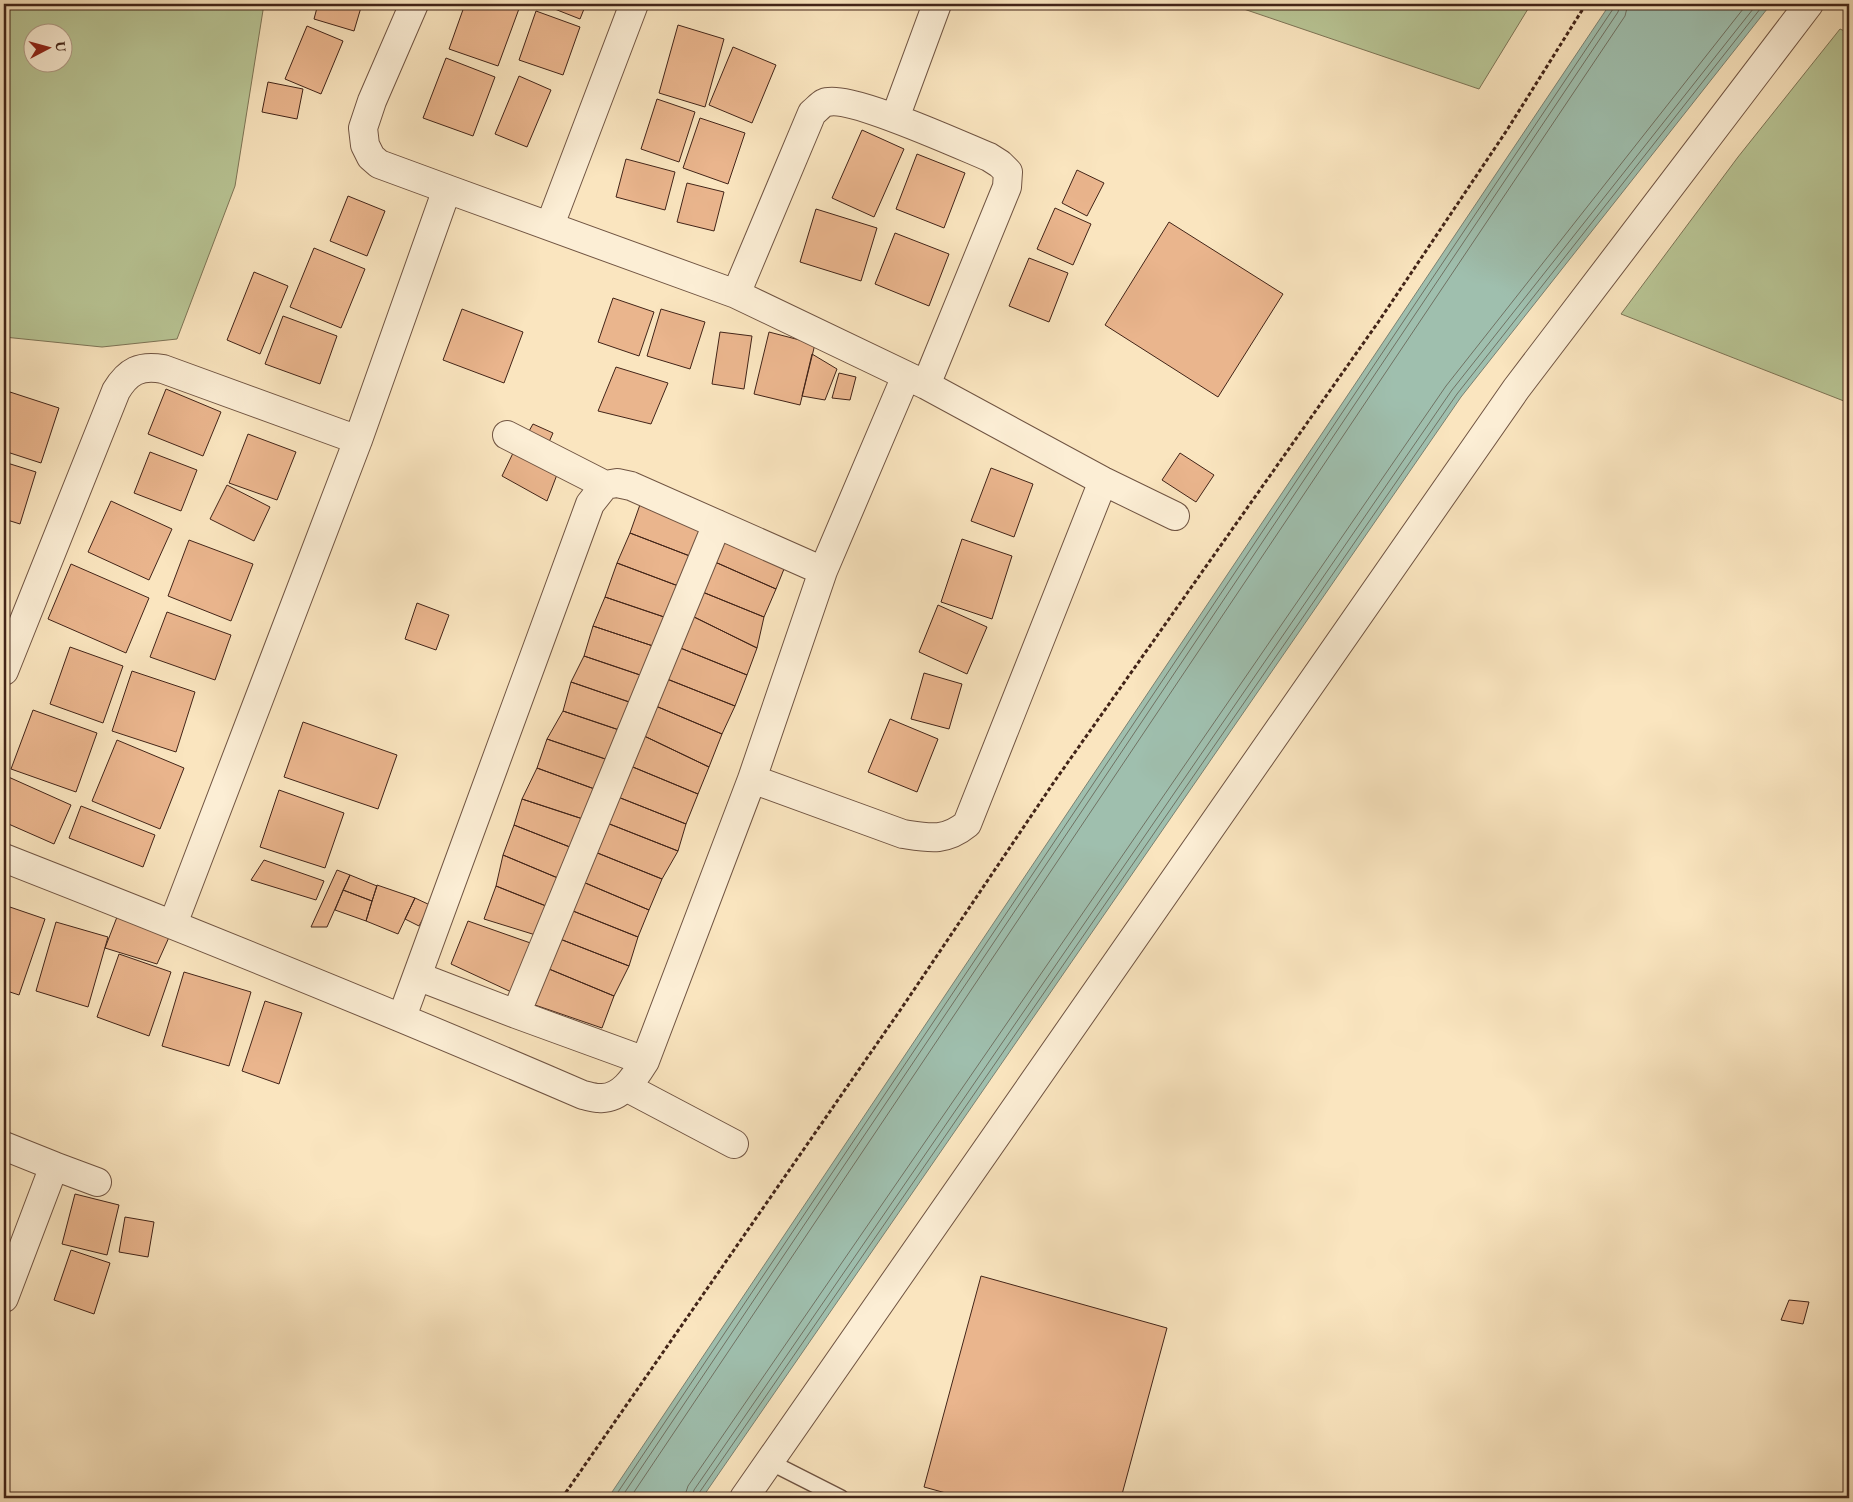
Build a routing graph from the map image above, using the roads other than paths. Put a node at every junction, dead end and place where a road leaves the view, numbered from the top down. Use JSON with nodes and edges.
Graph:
{"nodes":[{"id":1,"x":414,"y":4,"type":"edge"},
{"id":2,"x":634,"y":4,"type":"edge"},
{"id":3,"x":937,"y":4,"type":"edge"},
{"id":4,"x":1809,"y":4,"type":"edge"},
{"id":5,"x":895,"y":118,"type":"junction"},
{"id":6,"x":447,"y":189,"type":"junction"},
{"id":7,"x":550,"y":225,"type":"junction"},
{"id":8,"x":736,"y":294,"type":"junction"},
{"id":9,"x":916,"y":381,"type":"junction"},
{"id":10,"x":507,"y":435,"type":"dead end"},
{"id":11,"x":358,"y":440,"type":"junction"},
{"id":12,"x":1103,"y":481,"type":"junction"},
{"id":13,"x":605,"y":485,"type":"junction"},
{"id":14,"x":1175,"y":516,"type":"dead end"},
{"id":15,"x":717,"y":524,"type":"junction"},
{"id":16,"x":823,"y":571,"type":"junction"},
{"id":17,"x":4,"y":671,"type":"edge"},
{"id":18,"x":752,"y":779,"type":"junction"},
{"id":19,"x":4,"y":858,"type":"edge"},
{"id":20,"x":173,"y":924,"type":"junction"},
{"id":21,"x":417,"y":976,"type":"junction"},
{"id":22,"x":516,"y":1014,"type":"junction"},
{"id":23,"x":402,"y":1017,"type":"junction"},
{"id":24,"x":645,"y":1061,"type":"junction"},
{"id":25,"x":626,"y":1087,"type":"junction"},
{"id":26,"x":734,"y":1144,"type":"dead end"},
{"id":27,"x":4,"y":1146,"type":"edge"},
{"id":28,"x":54,"y":1166,"type":"junction"},
{"id":29,"x":97,"y":1182,"type":"dead end"},
{"id":30,"x":4,"y":1298,"type":"edge"},
{"id":31,"x":770,"y":1462,"type":"junction"},
{"id":32,"x":744,"y":1498,"type":"edge"},
{"id":33,"x":841,"y":1498,"type":"edge"}],
"edges":[{"from":1,"to":6,"type":"street"},
{"from":2,"to":7,"type":"street"},
{"from":3,"to":5,"type":"street"},
{"from":4,"to":31,"type":"street"},
{"from":5,"to":8,"type":"street"},
{"from":5,"to":9,"type":"street"},
{"from":6,"to":7,"type":"street"},
{"from":6,"to":11,"type":"street"},
{"from":7,"to":8,"type":"street"},
{"from":8,"to":9,"type":"street"},
{"from":9,"to":12,"type":"street"},
{"from":9,"to":16,"type":"street"},
{"from":10,"to":13,"type":"street"},
{"from":11,"to":17,"type":"street"},
{"from":11,"to":20,"type":"street"},
{"from":12,"to":14,"type":"street"},
{"from":12,"to":18,"type":"street"},
{"from":13,"to":15,"type":"street"},
{"from":13,"to":21,"type":"street"},
{"from":15,"to":16,"type":"street"},
{"from":15,"to":22,"type":"street"},
{"from":16,"to":18,"type":"street"},
{"from":18,"to":24,"type":"street"},
{"from":19,"to":20,"type":"street"},
{"from":20,"to":23,"type":"street"},
{"from":21,"to":22,"type":"street"},
{"from":21,"to":23,"type":"street"},
{"from":22,"to":24,"type":"street"},
{"from":23,"to":25,"type":"street"},
{"from":24,"to":25,"type":"street"},
{"from":25,"to":26,"type":"street"},
{"from":27,"to":28,"type":"street"},
{"from":28,"to":29,"type":"street"},
{"from":28,"to":30,"type":"street"},
{"from":31,"to":32,"type":"street"},
{"from":31,"to":33,"type":"lane"}]}
